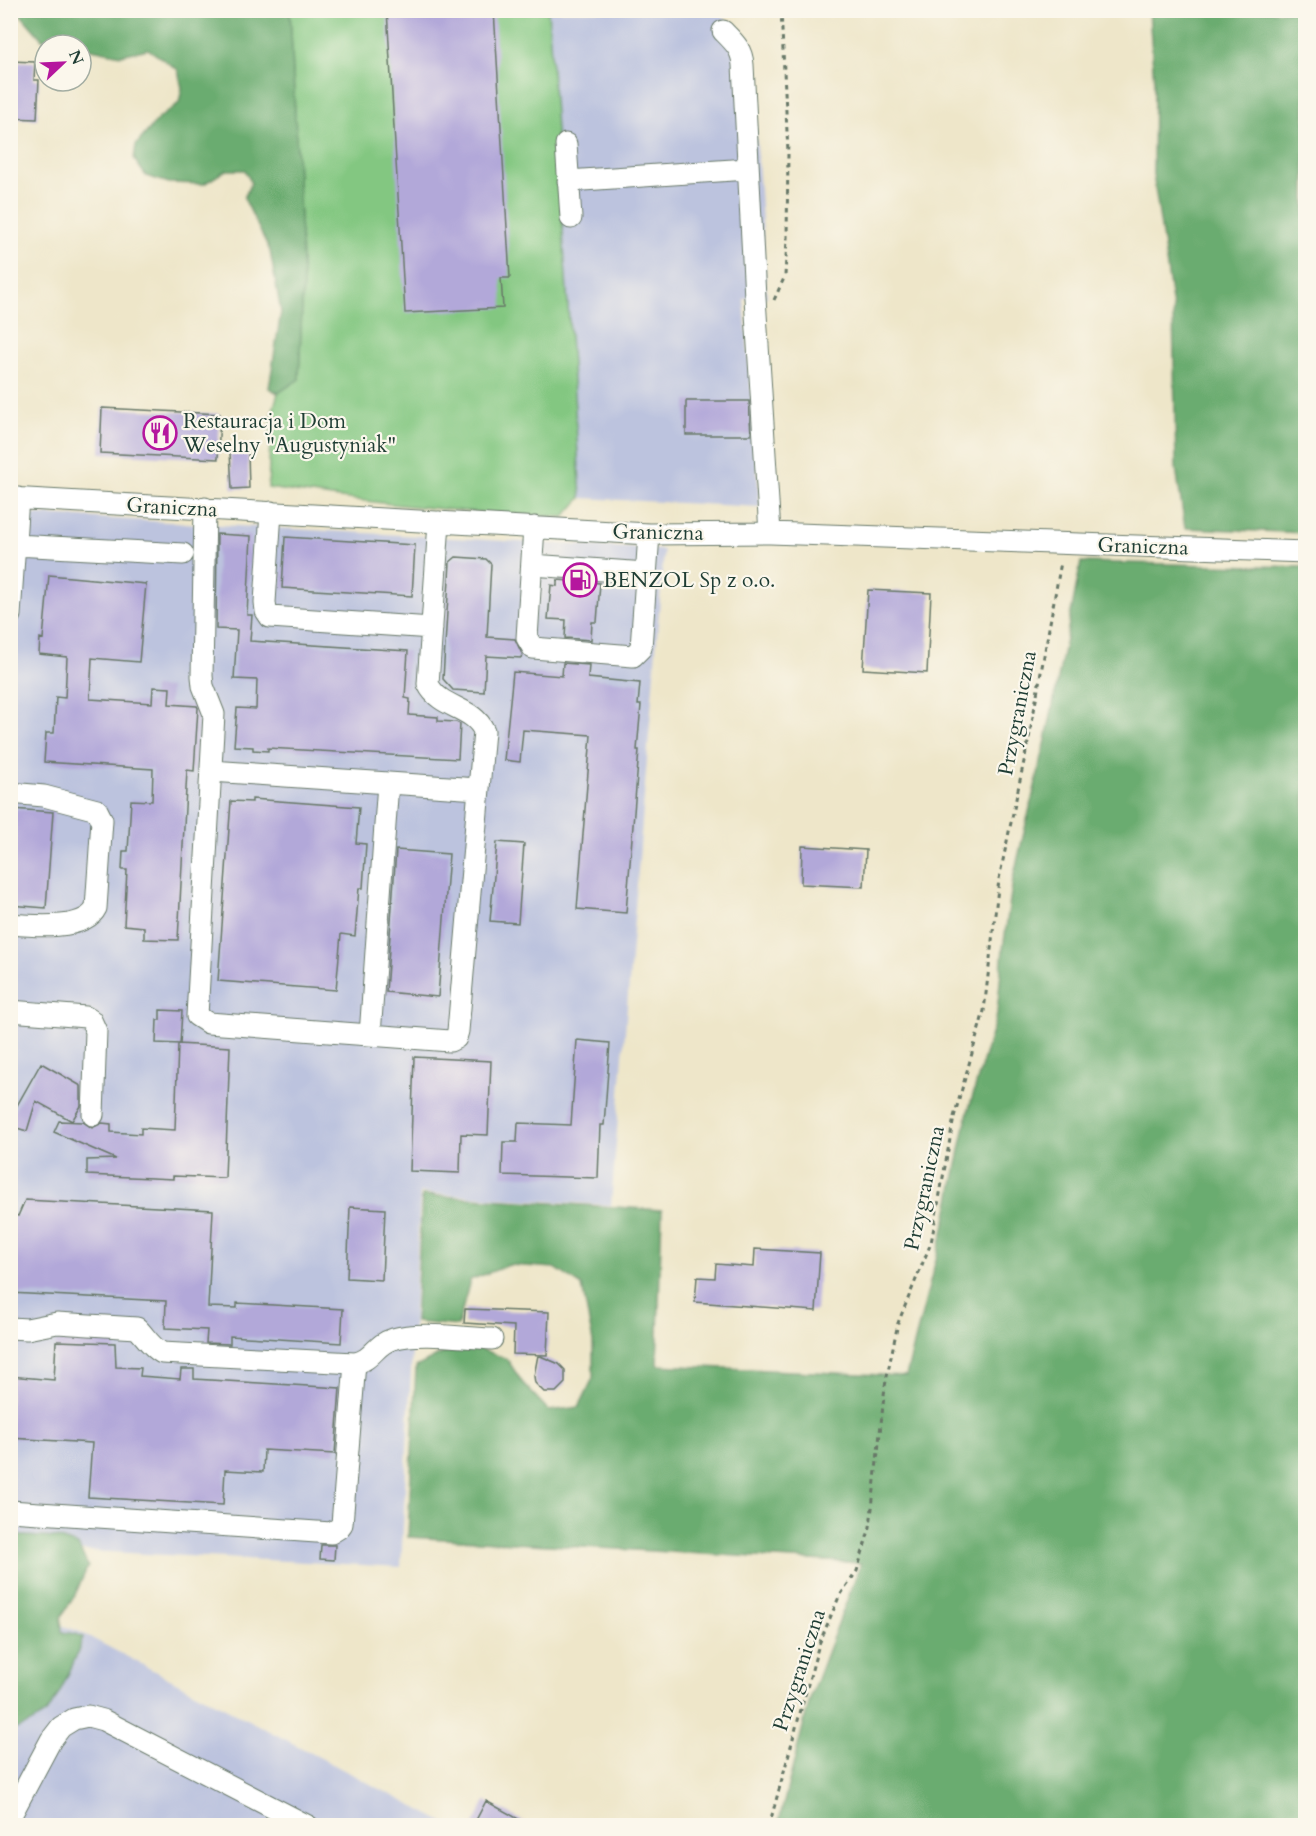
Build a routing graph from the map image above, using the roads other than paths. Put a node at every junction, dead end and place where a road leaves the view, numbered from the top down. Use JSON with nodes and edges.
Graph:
{"nodes":[{"id":1,"x":723,"y":31,"type":"dead end"},
{"id":2,"x":566,"y":144,"type":"dead end"},
{"id":3,"x":748,"y":169,"type":"junction"},
{"id":4,"x":568,"y":181,"type":"junction"},
{"id":5,"x":571,"y":218,"type":"dead end"},
{"id":6,"x":14,"y":498,"type":"edge"},
{"id":7,"x":205,"y":508,"type":"junction"},
{"id":8,"x":271,"y":512,"type":"junction"},
{"id":9,"x":439,"y":522,"type":"junction"},
{"id":10,"x":534,"y":527,"type":"junction"},
{"id":11,"x":770,"y":533,"type":"junction"},
{"id":12,"x":649,"y":534,"type":"junction"},
{"id":13,"x":15,"y":545,"type":"junction"},
{"id":14,"x":1305,"y":552,"type":"edge"},
{"id":15,"x":183,"y":554,"type":"dead end"},
{"id":16,"x":532,"y":566,"type":"junction"},
{"id":17,"x":646,"y":573,"type":"junction"},
{"id":18,"x":10,"y":615,"type":"edge"},
{"id":19,"x":432,"y":628,"type":"junction"},
{"id":20,"x":211,"y":771,"type":"junction"},
{"id":21,"x":388,"y":783,"type":"junction"},
{"id":22,"x":478,"y":789,"type":"junction"},
{"id":23,"x":10,"y":793,"type":"edge"},
{"id":24,"x":10,"y":924,"type":"edge"},
{"id":25,"x":10,"y":1011,"type":"edge"},
{"id":26,"x":370,"y":1035,"type":"junction"},
{"id":27,"x":93,"y":1115,"type":"dead end"},
{"id":28,"x":10,"y":1328,"type":"edge"},
{"id":29,"x":492,"y":1339,"type":"dead end"},
{"id":30,"x":355,"y":1363,"type":"junction"},
{"id":31,"x":10,"y":1511,"type":"edge"},
{"id":32,"x":10,"y":1817,"type":"edge"},
{"id":33,"x":281,"y":1820,"type":"edge"},
{"id":34,"x":308,"y":1826,"type":"edge"}],
"edges":[{"from":1,"to":3,"type":"street"},
{"from":2,"to":4,"type":"street"},
{"from":3,"to":4,"type":"street"},
{"from":3,"to":11,"type":"street"},
{"from":4,"to":5,"type":"street"},
{"from":6,"to":7,"type":"street","name":"Graniczna"},
{"from":6,"to":13,"type":"street"},
{"from":7,"to":8,"type":"street","name":"Graniczna"},
{"from":7,"to":20,"type":"street"},
{"from":8,"to":9,"type":"street","name":"Graniczna"},
{"from":8,"to":19,"type":"street"},
{"from":9,"to":10,"type":"street","name":"Graniczna"},
{"from":9,"to":19,"type":"street"},
{"from":10,"to":12,"type":"street","name":"Graniczna"},
{"from":10,"to":16,"type":"street"},
{"from":11,"to":12,"type":"street","name":"Graniczna"},
{"from":11,"to":14,"type":"street","name":"Graniczna"},
{"from":12,"to":17,"type":"street"},
{"from":13,"to":15,"type":"street"},
{"from":13,"to":18,"type":"street"},
{"from":16,"to":17,"type":"street"},
{"from":16,"to":17,"type":"street"},
{"from":19,"to":22,"type":"street"},
{"from":20,"to":21,"type":"street"},
{"from":20,"to":26,"type":"street"},
{"from":21,"to":22,"type":"street"},
{"from":21,"to":26,"type":"street"},
{"from":22,"to":26,"type":"street"},
{"from":23,"to":24,"type":"street"},
{"from":25,"to":27,"type":"street"},
{"from":28,"to":30,"type":"street"},
{"from":29,"to":30,"type":"street"},
{"from":30,"to":31,"type":"street"},
{"from":32,"to":33,"type":"street"},
{"from":33,"to":34,"type":"street"}]}
